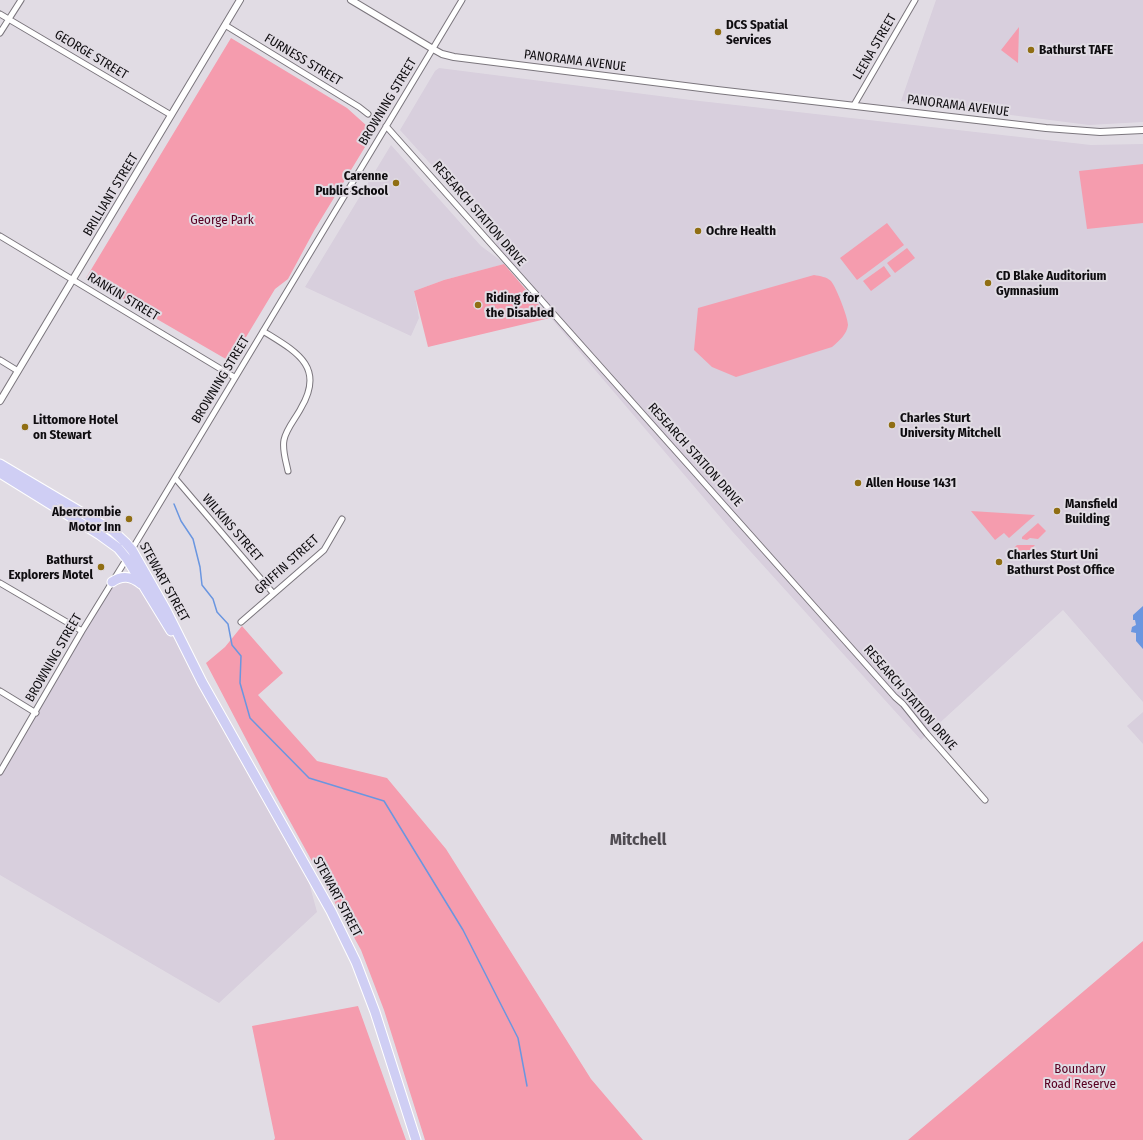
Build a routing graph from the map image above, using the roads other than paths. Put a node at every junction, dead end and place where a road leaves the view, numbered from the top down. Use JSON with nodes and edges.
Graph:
{"nodes":[{"id":1,"x":21,"y":0,"type":"edge"},
{"id":2,"x":240,"y":0,"type":"edge"},
{"id":3,"x":351,"y":0,"type":"edge"},
{"id":4,"x":462,"y":0,"type":"edge"},
{"id":5,"x":915,"y":0,"type":"edge"},
{"id":6,"x":0,"y":14,"type":"edge"},
{"id":7,"x":9,"y":19,"type":"junction"},
{"id":8,"x":225,"y":25,"type":"junction"},
{"id":9,"x":0,"y":33,"type":"edge"},
{"id":10,"x":433,"y":49,"type":"junction"},
{"id":11,"x":854,"y":105,"type":"junction"},
{"id":12,"x":368,"y":114,"type":"dead end"},
{"id":13,"x":171,"y":115,"type":"junction"},
{"id":14,"x":386,"y":126,"type":"junction"},
{"id":15,"x":1143,"y":130,"type":"edge"},
{"id":16,"x":0,"y":236,"type":"edge"},
{"id":17,"x":72,"y":280,"type":"junction"},
{"id":18,"x":263,"y":331,"type":"junction"},
{"id":19,"x":0,"y":360,"type":"edge"},
{"id":20,"x":18,"y":371,"type":"junction"},
{"id":21,"x":234,"y":378,"type":"junction"},
{"id":22,"x":0,"y":401,"type":"edge"},
{"id":23,"x":0,"y":464,"type":"edge"},
{"id":24,"x":288,"y":471,"type":"dead end"},
{"id":25,"x":0,"y":473,"type":"edge"},
{"id":26,"x":175,"y":478,"type":"junction"},
{"id":27,"x":342,"y":520,"type":"dead end"},
{"id":28,"x":132,"y":550,"type":"junction"},
{"id":29,"x":127,"y":559,"type":"junction"},
{"id":30,"x":112,"y":582,"type":"junction"},
{"id":31,"x":0,"y":583,"type":"edge"},
{"id":32,"x":146,"y":589,"type":"junction"},
{"id":33,"x":273,"y":593,"type":"junction"},
{"id":34,"x":241,"y":622,"type":"dead end"},
{"id":35,"x":82,"y":631,"type":"junction"},
{"id":36,"x":202,"y":682,"type":"junction"},
{"id":37,"x":0,"y":691,"type":"edge"},
{"id":38,"x":36,"y":712,"type":"junction"},
{"id":39,"x":0,"y":772,"type":"edge"},
{"id":40,"x":985,"y":800,"type":"dead end"},
{"id":41,"x":416,"y":1140,"type":"edge"}],
"edges":[{"from":1,"to":7,"type":"street"},
{"from":2,"to":8,"type":"street","name":"BRILLIANT STREET"},
{"from":3,"to":10,"type":"street","name":"PANORAMA AVENUE"},
{"from":4,"to":10,"type":"street","name":"BROWNING STREET"},
{"from":5,"to":11,"type":"street","name":"LEENA STREET"},
{"from":6,"to":7,"type":"street","name":"GEORGE STREET"},
{"from":7,"to":9,"type":"street"},
{"from":7,"to":13,"type":"street","name":"GEORGE STREET"},
{"from":8,"to":12,"type":"street","name":"FURNESS STREET"},
{"from":8,"to":13,"type":"street","name":"BRILLIANT STREET"},
{"from":10,"to":11,"type":"street","name":"PANORAMA AVENUE"},
{"from":10,"to":14,"type":"street","name":"BROWNING STREET"},
{"from":11,"to":15,"type":"street","name":"PANORAMA AVENUE"},
{"from":13,"to":17,"type":"street","name":"BRILLIANT STREET"},
{"from":14,"to":18,"type":"street","name":"BROWNING STREET"},
{"from":14,"to":40,"type":"street","name":"RESEARCH STATION DRIVE"},
{"from":16,"to":17,"type":"street","name":"RANKIN STREET"},
{"from":17,"to":20,"type":"street","name":"BRILLIANT STREET"},
{"from":17,"to":21,"type":"street","name":"RANKIN STREET"},
{"from":18,"to":21,"type":"street","name":"BROWNING STREET"},
{"from":18,"to":24,"type":"street"},
{"from":19,"to":20,"type":"street"},
{"from":20,"to":22,"type":"street","name":"BRILLIANT STREET"},
{"from":21,"to":26,"type":"street","name":"BROWNING STREET"},
{"from":23,"to":28,"type":"highway","name":"STEWART STREET"},
{"from":25,"to":29,"type":"highway","name":"STEWART STREET"},
{"from":26,"to":28,"type":"street","name":"BROWNING STREET"},
{"from":26,"to":33,"type":"street","name":"WILKINS STREET"},
{"from":27,"to":33,"type":"street","name":"GRIFFIN STREET"},
{"from":28,"to":29,"type":"street","name":"BROWNING STREET"},
{"from":28,"to":36,"type":"highway","name":"STEWART STREET"},
{"from":29,"to":30,"type":"street","name":"BROWNING STREET"},
{"from":29,"to":32,"type":"highway","name":"STEWART STREET"},
{"from":30,"to":32,"type":"highway"},
{"from":30,"to":35,"type":"street","name":"BROWNING STREET"},
{"from":31,"to":35,"type":"street"},
{"from":32,"to":36,"type":"highway","name":"STEWART STREET"},
{"from":33,"to":34,"type":"street","name":"GRIFFIN STREET"},
{"from":35,"to":38,"type":"street","name":"BROWNING STREET"},
{"from":36,"to":41,"type":"highway","name":"STEWART STREET"},
{"from":37,"to":38,"type":"street"},
{"from":38,"to":39,"type":"street","name":"BROWNING STREET"}]}
